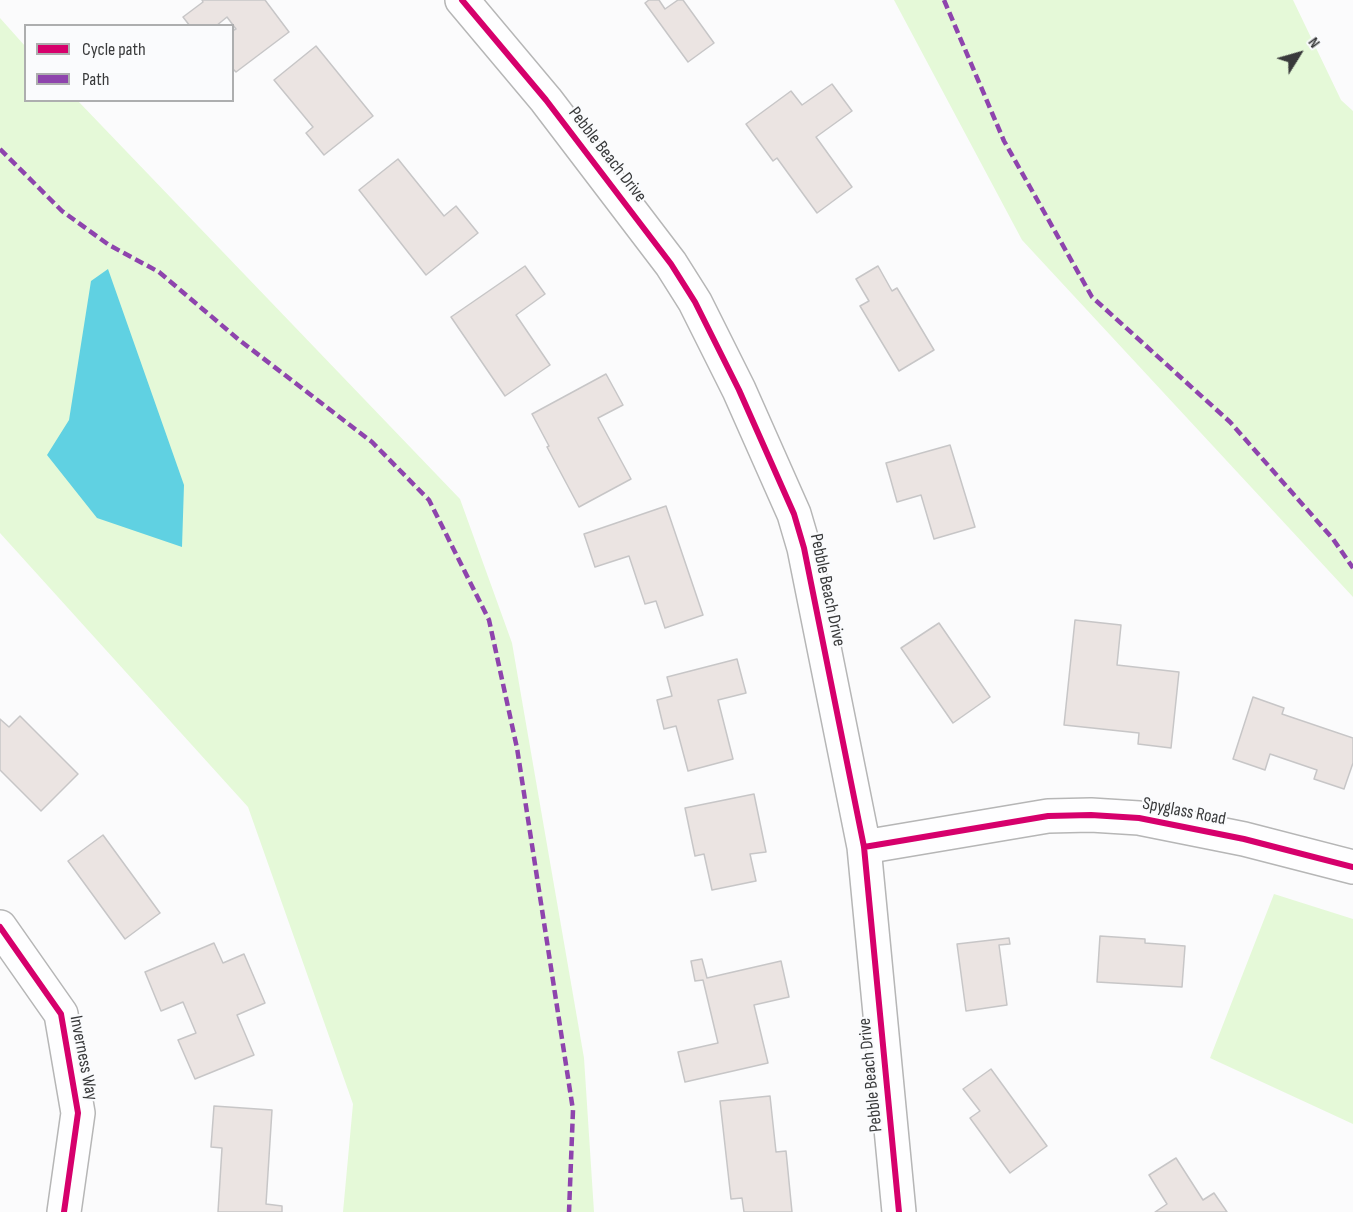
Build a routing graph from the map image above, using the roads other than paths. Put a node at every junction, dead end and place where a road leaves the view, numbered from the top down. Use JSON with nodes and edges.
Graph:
{"nodes":[{"id":1,"x":462,"y":0,"type":"edge"},
{"id":2,"x":864,"y":847,"type":"junction"},
{"id":3,"x":1353,"y":867,"type":"edge"},
{"id":4,"x":0,"y":927,"type":"edge"},
{"id":5,"x":64,"y":1212,"type":"edge"},
{"id":6,"x":899,"y":1212,"type":"edge"}],
"edges":[{"from":1,"to":2,"type":"street","name":"Pebble Beach Drive"},
{"from":2,"to":3,"type":"street","name":"Spyglass Road"},
{"from":2,"to":6,"type":"street","name":"Pebble Beach Drive"},
{"from":4,"to":5,"type":"street","name":"Inverness Way"}]}
